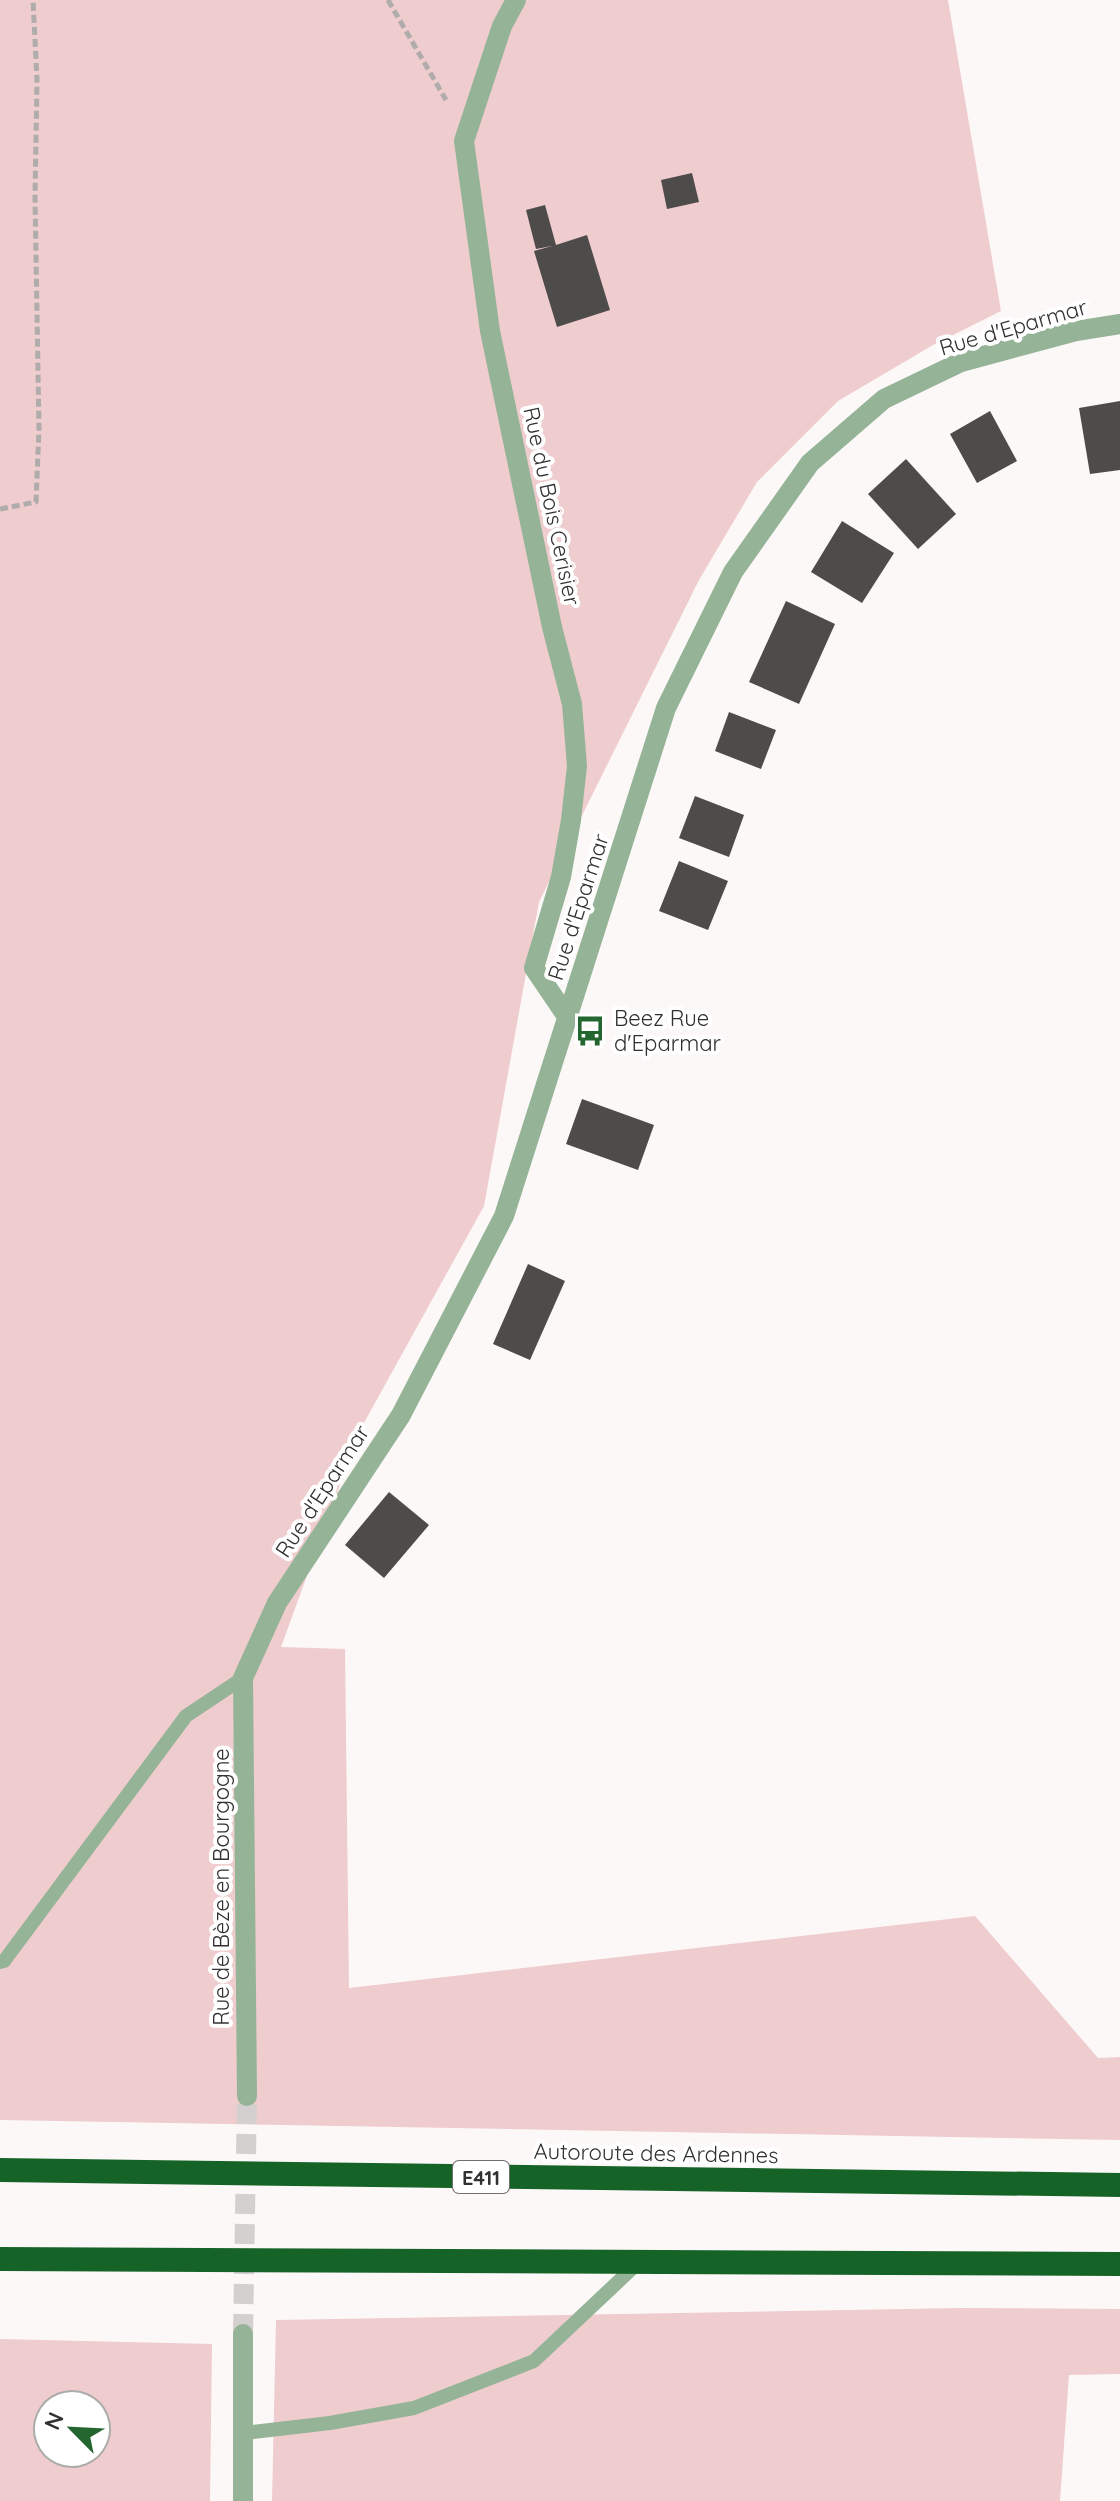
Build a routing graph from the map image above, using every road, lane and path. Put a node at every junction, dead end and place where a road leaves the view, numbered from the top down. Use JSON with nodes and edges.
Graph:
{"nodes":[{"id":1,"x":33,"y":0,"type":"edge"},
{"id":2,"x":388,"y":0,"type":"edge"},
{"id":3,"x":516,"y":0,"type":"edge"},
{"id":4,"x":464,"y":141,"type":"junction"},
{"id":5,"x":1120,"y":324,"type":"edge"},
{"id":6,"x":0,"y":509,"type":"edge"},
{"id":7,"x":568,"y":1018,"type":"junction"},
{"id":8,"x":243,"y":1678,"type":"junction"},
{"id":9,"x":0,"y":1962,"type":"edge"},
{"id":10,"x":247,"y":2096,"type":"tunnel mouth"},
{"id":11,"x":0,"y":2170,"type":"edge"},
{"id":12,"x":1120,"y":2185,"type":"edge"},
{"id":13,"x":0,"y":2259,"type":"edge"},
{"id":14,"x":639,"y":2262,"type":"junction"},
{"id":15,"x":1120,"y":2264,"type":"edge"},
{"id":16,"x":243,"y":2334,"type":"tunnel mouth"},
{"id":17,"x":244,"y":2433,"type":"junction"},
{"id":18,"x":243,"y":2501,"type":"edge"}],
"edges":[{"from":1,"to":6,"type":"path"},
{"from":2,"to":4,"type":"path"},
{"from":3,"to":4,"type":"street","name":"Rue du Bois Cerisier"},
{"from":4,"to":7,"type":"street","name":"Rue du Bois Cerisier"},
{"from":5,"to":7,"type":"street","name":"Rue d'Eparmar"},
{"from":7,"to":8,"type":"street","name":"Rue d'Eparmar"},
{"from":8,"to":9,"type":"lane"},
{"from":8,"to":10,"type":"street","name":"Rue de Bèze en Bourgogne"},
{"from":11,"to":12,"type":"highway","name":"Autoroute des Ardennes","number":"E411"},
{"from":13,"to":14,"type":"highway"},
{"from":14,"to":15,"type":"highway"},
{"from":14,"to":17,"type":"lane"},
{"from":16,"to":17,"type":"street"},
{"from":17,"to":18,"type":"street"}]}
